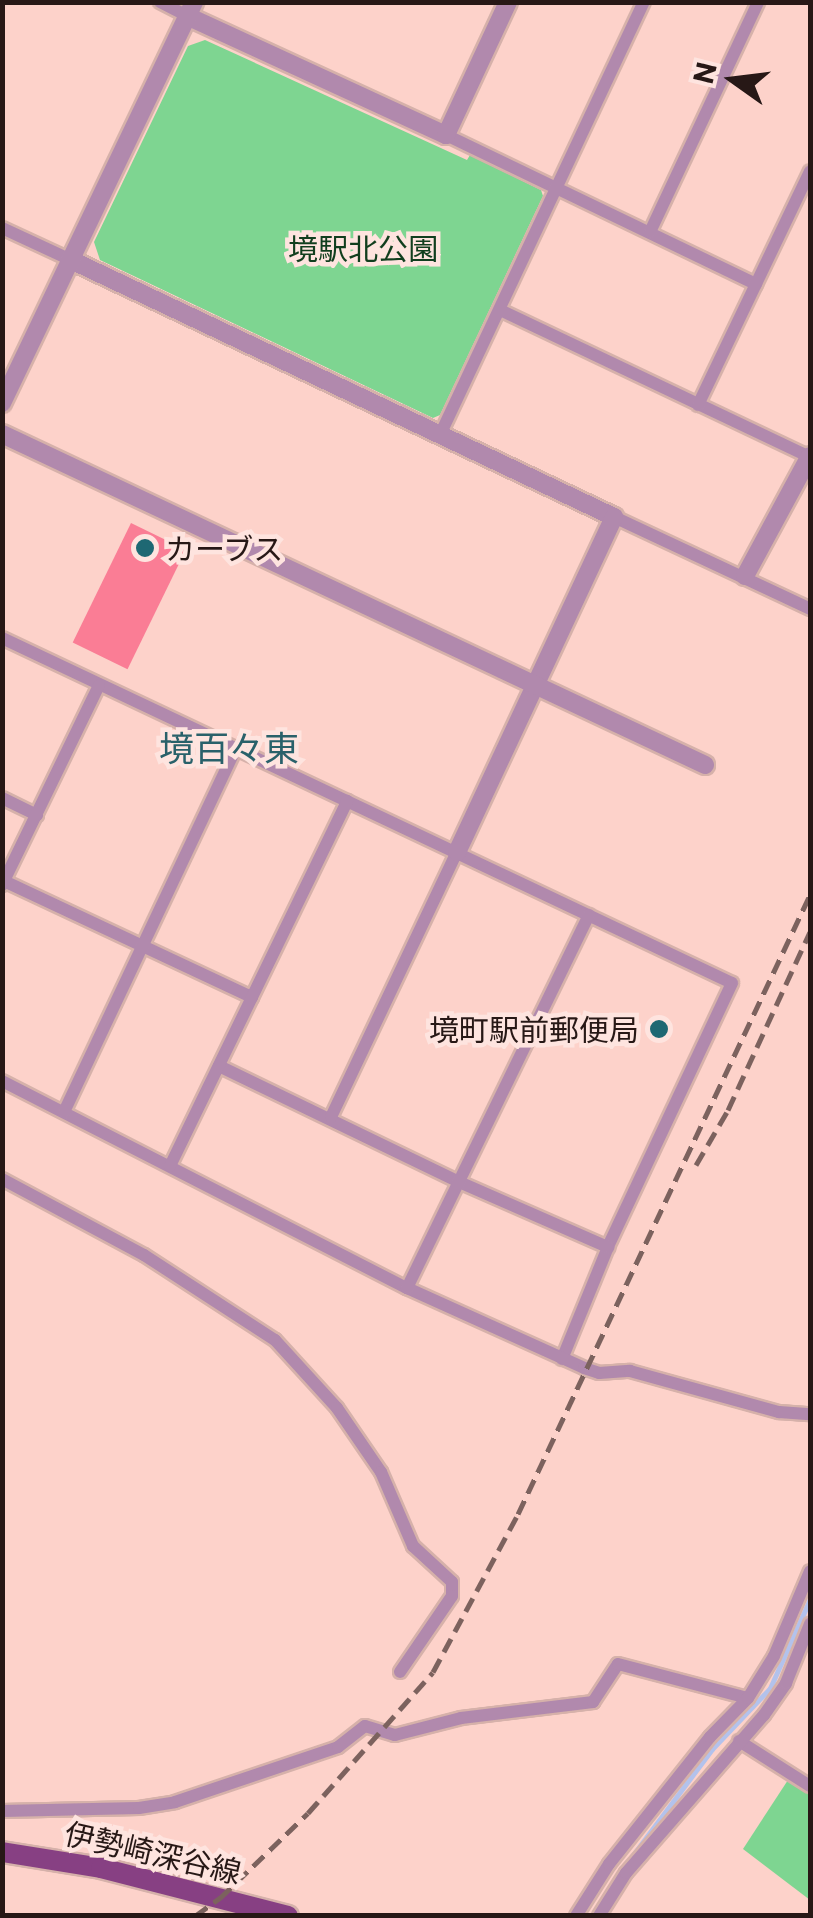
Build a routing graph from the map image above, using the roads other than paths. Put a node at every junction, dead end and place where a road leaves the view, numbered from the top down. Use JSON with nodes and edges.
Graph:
{"nodes":[{"id":1,"x":160,"y":2,"type":"edge"},
{"id":2,"x":508,"y":2,"type":"edge"},
{"id":3,"x":644,"y":2,"type":"edge"},
{"id":4,"x":758,"y":2,"type":"edge"},
{"id":5,"x":191,"y":9,"type":"edge"},
{"id":6,"x":446,"y":135,"type":"junction"},
{"id":7,"x":810,"y":171,"type":"edge"},
{"id":8,"x":556,"y":190,"type":"junction"},
{"id":9,"x":2,"y":228,"type":"edge"},
{"id":10,"x":650,"y":232,"type":"junction"},
{"id":11,"x":70,"y":260,"type":"junction"},
{"id":12,"x":756,"y":284,"type":"junction"},
{"id":13,"x":500,"y":310,"type":"junction"},
{"id":14,"x":2,"y":403,"type":"edge"},
{"id":15,"x":698,"y":405,"type":"junction"},
{"id":16,"x":2,"y":434,"type":"edge"},
{"id":17,"x":440,"y":435,"type":"junction"},
{"id":18,"x":810,"y":457,"type":"edge"},
{"id":19,"x":614,"y":517,"type":"junction"},
{"id":20,"x":745,"y":576,"type":"junction"},
{"id":21,"x":810,"y":609,"type":"edge"},
{"id":22,"x":2,"y":638,"type":"edge"},
{"id":23,"x":99,"y":685,"type":"junction"},
{"id":24,"x":535,"y":685,"type":"junction"},
{"id":25,"x":236,"y":748,"type":"junction"},
{"id":26,"x":705,"y":765,"type":"dead end"},
{"id":27,"x":2,"y":798,"type":"edge"},
{"id":28,"x":346,"y":801,"type":"junction"},
{"id":29,"x":37,"y":815,"type":"junction"},
{"id":30,"x":457,"y":852,"type":"junction"},
{"id":31,"x":4,"y":883,"type":"edge"},
{"id":32,"x":589,"y":915,"type":"junction"},
{"id":33,"x":142,"y":945,"type":"junction"},
{"id":34,"x":252,"y":996,"type":"junction"},
{"id":35,"x":219,"y":1066,"type":"junction"},
{"id":36,"x":2,"y":1081,"type":"edge"},
{"id":37,"x":64,"y":1112,"type":"junction"},
{"id":38,"x":331,"y":1117,"type":"junction"},
{"id":39,"x":170,"y":1166,"type":"junction"},
{"id":40,"x":2,"y":1179,"type":"edge"},
{"id":41,"x":460,"y":1182,"type":"junction"},
{"id":42,"x":608,"y":1247,"type":"junction"},
{"id":43,"x":406,"y":1288,"type":"junction"},
{"id":44,"x":562,"y":1359,"type":"junction"},
{"id":45,"x":810,"y":1414,"type":"edge"},
{"id":46,"x":810,"y":1571,"type":"edge"},
{"id":47,"x":787,"y":1627,"type":"junction"},
{"id":48,"x":809,"y":1632,"type":"edge"},
{"id":49,"x":400,"y":1672,"type":"dead end"},
{"id":50,"x":748,"y":1698,"type":"junction"},
{"id":51,"x":739,"y":1741,"type":"junction"},
{"id":52,"x":810,"y":1786,"type":"edge"},
{"id":53,"x":2,"y":1811,"type":"edge"},
{"id":54,"x":2,"y":1852,"type":"edge"},
{"id":55,"x":288,"y":1916,"type":"edge"},
{"id":56,"x":576,"y":1916,"type":"edge"},
{"id":57,"x":599,"y":1916,"type":"edge"}],
"edges":[{"from":1,"to":5,"type":"street"},
{"from":2,"to":6,"type":"street"},
{"from":3,"to":8,"type":"street"},
{"from":4,"to":10,"type":"street"},
{"from":5,"to":6,"type":"street"},
{"from":5,"to":11,"type":"street"},
{"from":6,"to":8,"type":"street"},
{"from":7,"to":12,"type":"street"},
{"from":8,"to":10,"type":"street"},
{"from":8,"to":13,"type":"street"},
{"from":9,"to":11,"type":"street"},
{"from":10,"to":12,"type":"street"},
{"from":11,"to":14,"type":"street"},
{"from":11,"to":17,"type":"street"},
{"from":12,"to":15,"type":"street"},
{"from":13,"to":15,"type":"street"},
{"from":13,"to":17,"type":"street"},
{"from":15,"to":18,"type":"street"},
{"from":16,"to":24,"type":"street"},
{"from":17,"to":19,"type":"street"},
{"from":18,"to":20,"type":"street"},
{"from":19,"to":20,"type":"street"},
{"from":19,"to":24,"type":"street"},
{"from":20,"to":21,"type":"street"},
{"from":22,"to":23,"type":"street"},
{"from":23,"to":25,"type":"street"},
{"from":23,"to":29,"type":"street"},
{"from":24,"to":26,"type":"street"},
{"from":24,"to":30,"type":"street"},
{"from":25,"to":28,"type":"street"},
{"from":25,"to":33,"type":"street"},
{"from":27,"to":29,"type":"street"},
{"from":28,"to":30,"type":"street"},
{"from":28,"to":34,"type":"street"},
{"from":29,"to":31,"type":"street"},
{"from":30,"to":32,"type":"street"},
{"from":30,"to":38,"type":"street"},
{"from":31,"to":33,"type":"street"},
{"from":32,"to":41,"type":"street"},
{"from":32,"to":42,"type":"street"},
{"from":33,"to":34,"type":"street"},
{"from":33,"to":37,"type":"street"},
{"from":34,"to":35,"type":"street"},
{"from":35,"to":38,"type":"street"},
{"from":35,"to":39,"type":"street"},
{"from":36,"to":37,"type":"street"},
{"from":37,"to":39,"type":"street"},
{"from":38,"to":41,"type":"street"},
{"from":39,"to":43,"type":"street"},
{"from":40,"to":49,"type":"street"},
{"from":41,"to":42,"type":"street"},
{"from":41,"to":43,"type":"street"},
{"from":42,"to":44,"type":"street"},
{"from":43,"to":44,"type":"street"},
{"from":44,"to":45,"type":"street"},
{"from":46,"to":47,"type":"street"},
{"from":47,"to":48,"type":"street"},
{"from":47,"to":50,"type":"street"},
{"from":48,"to":51,"type":"street"},
{"from":50,"to":53,"type":"street"},
{"from":50,"to":56,"type":"street"},
{"from":51,"to":52,"type":"street"},
{"from":51,"to":57,"type":"street"},
{"from":54,"to":55,"type":"main road","name":"伊勢崎深谷線"}]}
